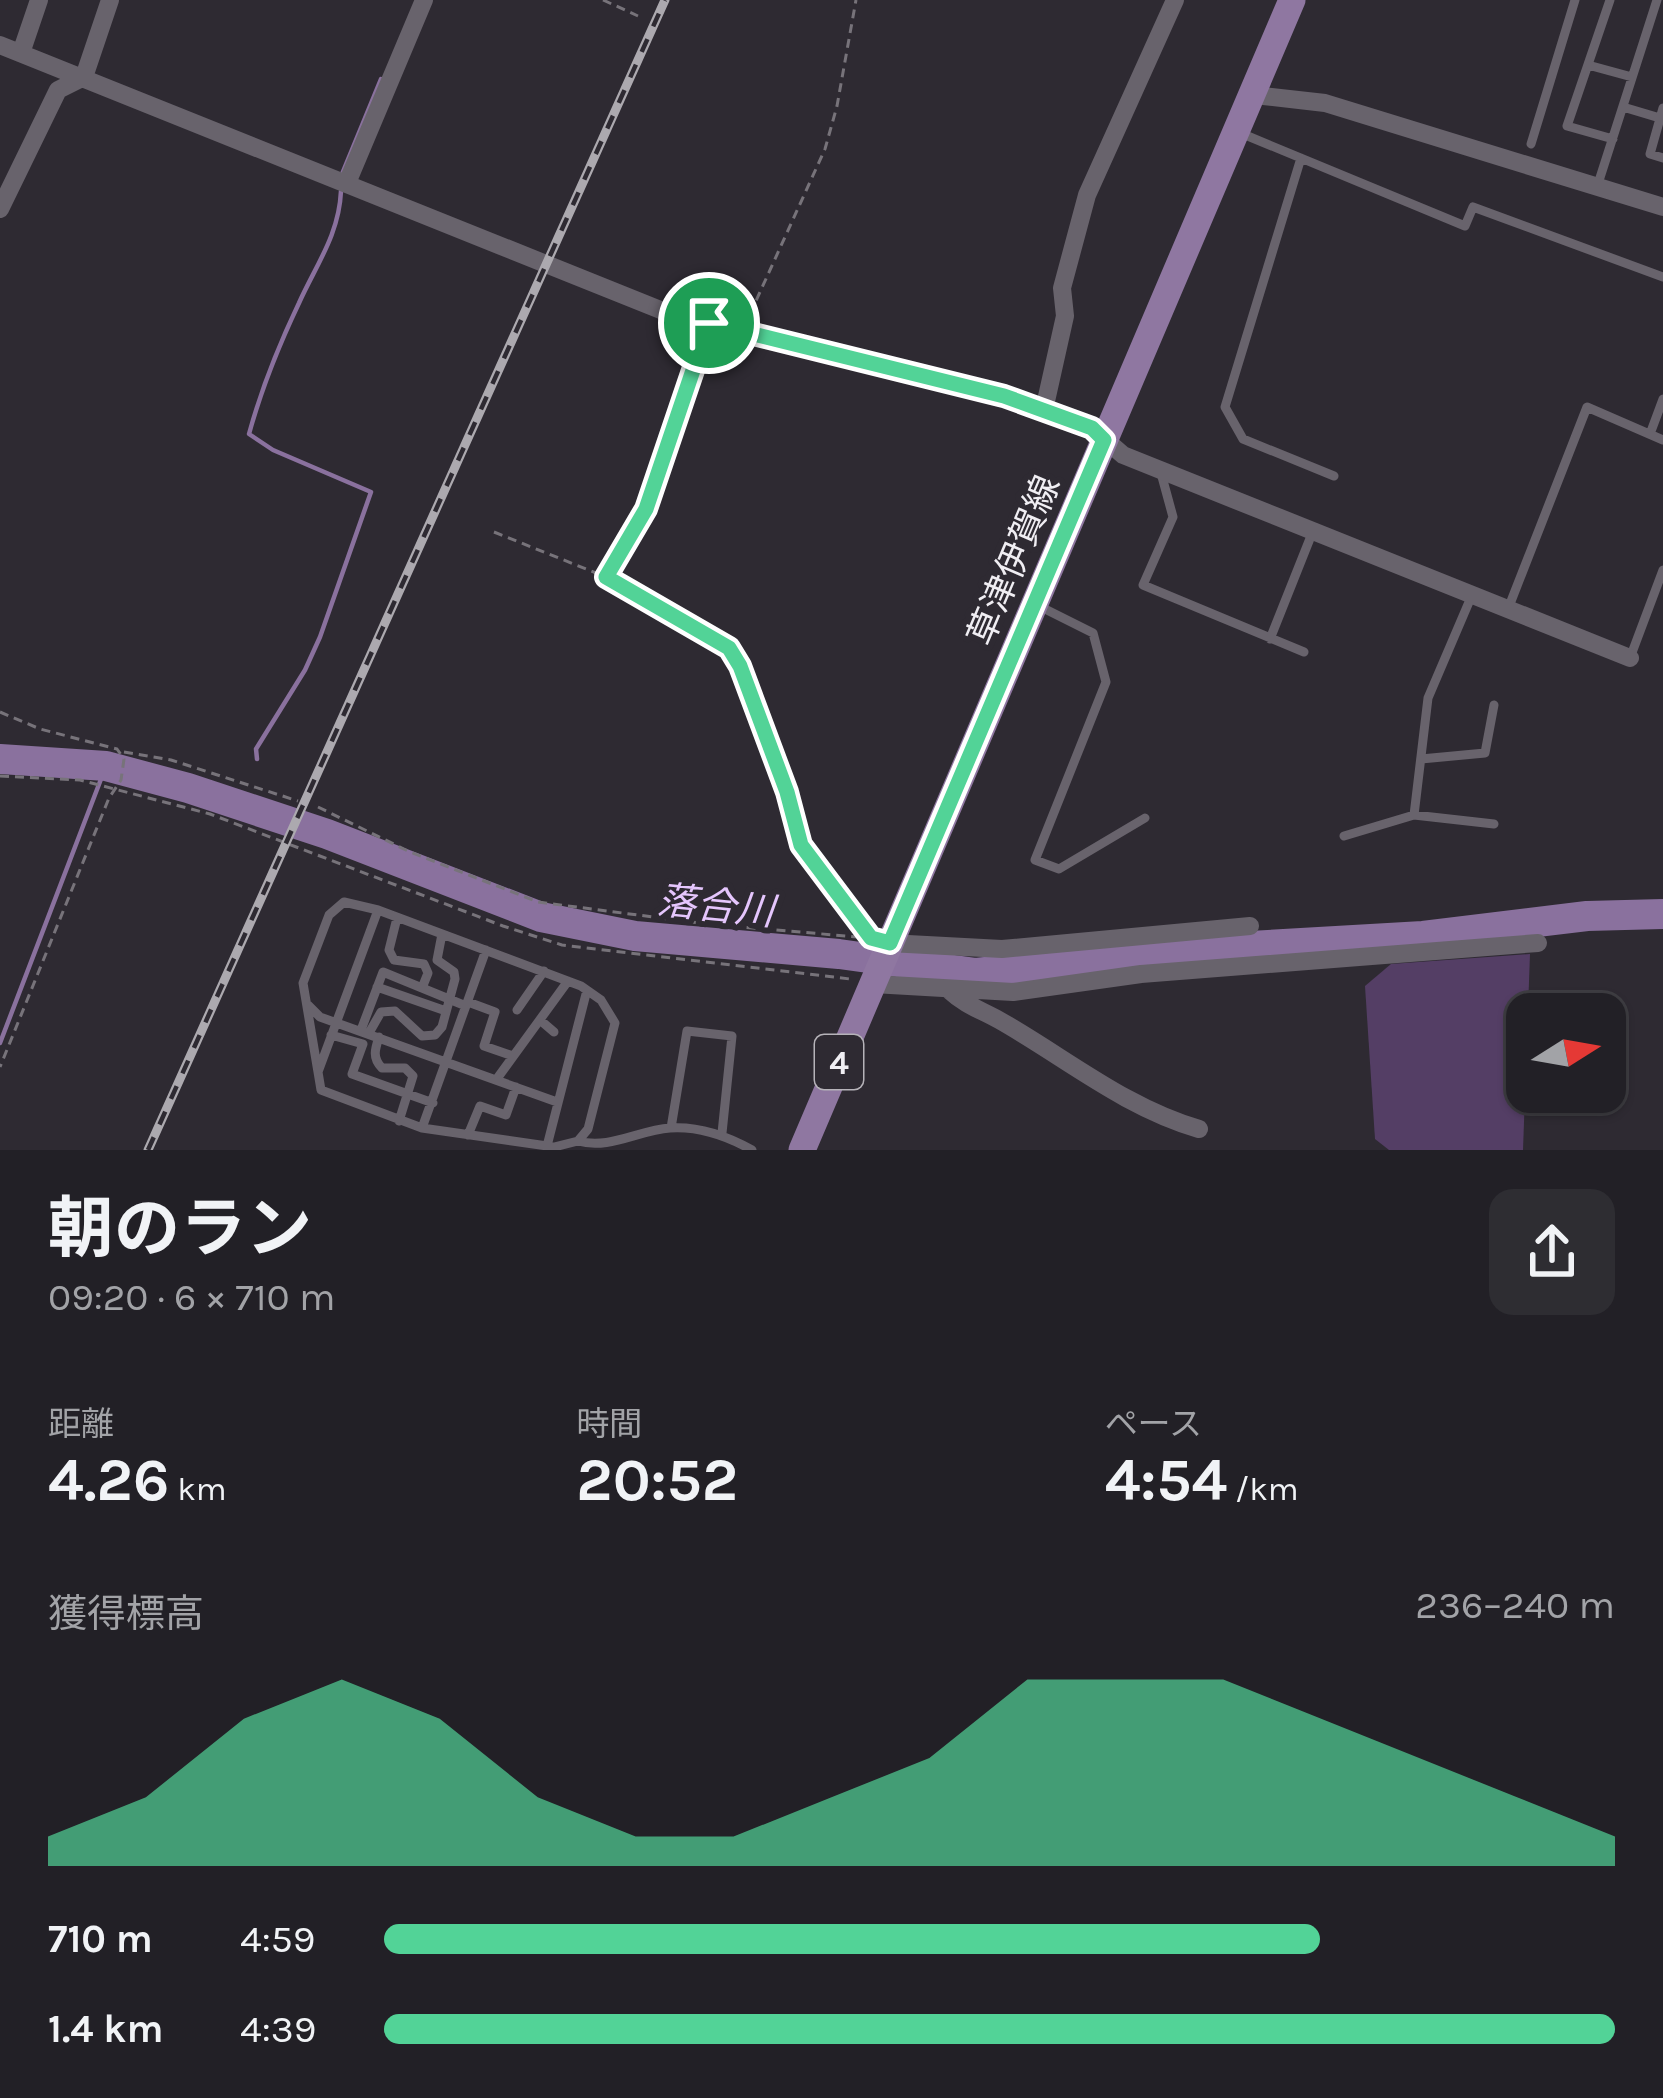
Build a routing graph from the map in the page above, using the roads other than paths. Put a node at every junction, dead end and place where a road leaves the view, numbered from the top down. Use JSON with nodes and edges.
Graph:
{"nodes":[{"id":1,"x":39,"y":0,"type":"edge"},
{"id":2,"x":110,"y":0,"type":"edge"},
{"id":3,"x":424,"y":0,"type":"edge"},
{"id":4,"x":1175,"y":0,"type":"edge"},
{"id":5,"x":1292,"y":0,"type":"edge"},
{"id":6,"x":1575,"y":0,"type":"edge"},
{"id":7,"x":1610,"y":0,"type":"edge"},
{"id":8,"x":1657,"y":0,"type":"edge"},
{"id":9,"x":1650,"y":21,"type":"junction"},
{"id":10,"x":1663,"y":25,"type":"edge"},
{"id":11,"x":0,"y":45,"type":"edge"},
{"id":12,"x":20,"y":53,"type":"junction"},
{"id":13,"x":1588,"y":65,"type":"junction"},
{"id":14,"x":83,"y":77,"type":"junction"},
{"id":15,"x":1632,"y":77,"type":"junction"},
{"id":16,"x":1254,"y":95,"type":"junction"},
{"id":17,"x":1623,"y":107,"type":"junction"},
{"id":18,"x":1662,"y":115,"type":"edge"},
{"id":19,"x":1238,"y":132,"type":"junction"},
{"id":20,"x":1613,"y":139,"type":"junction"},
{"id":21,"x":1531,"y":144,"type":"dead end"},
{"id":22,"x":1300,"y":158,"type":"junction"},
{"id":23,"x":1663,"y":158,"type":"edge"},
{"id":24,"x":347,"y":183,"type":"junction"},
{"id":25,"x":1597,"y":187,"type":"junction"},
{"id":26,"x":1663,"y":208,"type":"edge"},
{"id":27,"x":0,"y":209,"type":"edge"},
{"id":28,"x":1663,"y":278,"type":"edge"},
{"id":29,"x":1663,"y":399,"type":"edge"},
{"id":30,"x":1044,"y":410,"type":"junction"},
{"id":31,"x":1650,"y":434,"type":"junction"},
{"id":32,"x":1104,"y":440,"type":"junction"},
{"id":33,"x":1663,"y":440,"type":"edge"},
{"id":34,"x":1160,"y":470,"type":"junction"},
{"id":35,"x":1334,"y":476,"type":"dead end"},
{"id":36,"x":1313,"y":531,"type":"junction"},
{"id":37,"x":1663,"y":569,"type":"edge"},
{"id":38,"x":1472,"y":595,"type":"junction"},
{"id":39,"x":1034,"y":604,"type":"junction"},
{"id":40,"x":1508,"y":609,"type":"junction"},
{"id":41,"x":1270,"y":639,"type":"junction"},
{"id":42,"x":1304,"y":652,"type":"dead end"},
{"id":43,"x":1630,"y":658,"type":"joint"},
{"id":44,"x":1494,"y":705,"type":"dead end"},
{"id":45,"x":1421,"y":759,"type":"junction"},
{"id":46,"x":1414,"y":815,"type":"junction"},
{"id":47,"x":1144,"y":818,"type":"dead end"},
{"id":48,"x":1494,"y":824,"type":"dead end"},
{"id":49,"x":1344,"y":836,"type":"dead end"},
{"id":50,"x":378,"y":910,"type":"junction"},
{"id":51,"x":397,"y":917,"type":"junction"},
{"id":52,"x":1250,"y":926,"type":"dead end"},
{"id":53,"x":442,"y":934,"type":"junction"},
{"id":54,"x":1538,"y":944,"type":"dead end"},
{"id":55,"x":486,"y":950,"type":"junction"},
{"id":56,"x":879,"y":958,"type":"junction"},
{"id":57,"x":544,"y":971,"type":"junction"},
{"id":58,"x":568,"y":981,"type":"junction"},
{"id":59,"x":377,"y":987,"type":"junction"},
{"id":60,"x":516,"y":987,"type":"dead end"},
{"id":61,"x":422,"y":988,"type":"junction"},
{"id":62,"x":586,"y":990,"type":"junction"},
{"id":63,"x":950,"y":991,"type":"junction"},
{"id":64,"x":527,"y":996,"type":"junction"},
{"id":65,"x":425,"y":1004,"type":"junction"},
{"id":66,"x":308,"y":1005,"type":"junction"},
{"id":67,"x":447,"y":1005,"type":"junction"},
{"id":68,"x":466,"y":1008,"type":"junction"},
{"id":69,"x":517,"y":1010,"type":"dead end"},
{"id":70,"x":419,"y":1017,"type":"dead end"},
{"id":71,"x":540,"y":1020,"type":"junction"},
{"id":72,"x":335,"y":1021,"type":"junction"},
{"id":73,"x":554,"y":1032,"type":"dead end"},
{"id":74,"x":370,"y":1033,"type":"junction"},
{"id":75,"x":331,"y":1035,"type":"junction"},
{"id":76,"x":512,"y":1056,"type":"junction"},
{"id":77,"x":447,"y":1061,"type":"junction"},
{"id":78,"x":318,"y":1072,"type":"junction"},
{"id":79,"x":496,"y":1080,"type":"junction"},
{"id":80,"x":516,"y":1087,"type":"junction"},
{"id":81,"x":409,"y":1094,"type":"junction"},
{"id":82,"x":557,"y":1102,"type":"junction"},
{"id":83,"x":433,"y":1103,"type":"junction"},
{"id":84,"x":399,"y":1121,"type":"junction"},
{"id":85,"x":671,"y":1128,"type":"junction"},
{"id":86,"x":422,"y":1129,"type":"junction"},
{"id":87,"x":1199,"y":1129,"type":"dead end"},
{"id":88,"x":722,"y":1133,"type":"junction"},
{"id":89,"x":468,"y":1135,"type":"junction"},
{"id":90,"x":578,"y":1141,"type":"junction"},
{"id":91,"x":547,"y":1146,"type":"junction"},
{"id":92,"x":752,"y":1150,"type":"edge"},
{"id":93,"x":802,"y":1150,"type":"edge"}],
"edges":[{"from":1,"to":12,"type":"street"},
{"from":2,"to":14,"type":"street"},
{"from":3,"to":24,"type":"street"},
{"from":4,"to":30,"type":"street"},
{"from":5,"to":16,"type":"main road","name":"草津伊賀線","number":"4"},
{"from":6,"to":21,"type":"lane"},
{"from":7,"to":13,"type":"lane"},
{"from":8,"to":9,"type":"lane"},
{"from":9,"to":10,"type":"lane"},
{"from":9,"to":15,"type":"lane"},
{"from":11,"to":12,"type":"street"},
{"from":12,"to":14,"type":"street"},
{"from":13,"to":15,"type":"lane"},
{"from":13,"to":20,"type":"lane"},
{"from":14,"to":24,"type":"street"},
{"from":14,"to":27,"type":"street"},
{"from":15,"to":17,"type":"lane"},
{"from":16,"to":19,"type":"main road","name":"草津伊賀線","number":"4"},
{"from":16,"to":25,"type":"street"},
{"from":17,"to":18,"type":"lane"},
{"from":17,"to":20,"type":"lane"},
{"from":18,"to":23,"type":"lane"},
{"from":19,"to":22,"type":"lane"},
{"from":19,"to":32,"type":"main road","name":"草津伊賀線","number":"4"},
{"from":20,"to":25,"type":"lane"},
{"from":22,"to":28,"type":"lane"},
{"from":22,"to":35,"type":"lane"},
{"from":24,"to":30,"type":"street"},
{"from":25,"to":26,"type":"street"},
{"from":29,"to":31,"type":"lane"},
{"from":30,"to":32,"type":"street"},
{"from":31,"to":33,"type":"lane"},
{"from":31,"to":40,"type":"lane"},
{"from":32,"to":34,"type":"street"},
{"from":32,"to":39,"type":"main road","name":"草津伊賀線","number":"4"},
{"from":34,"to":36,"type":"street"},
{"from":34,"to":41,"type":"lane"},
{"from":36,"to":38,"type":"street"},
{"from":36,"to":41,"type":"lane"},
{"from":37,"to":43,"type":"lane"},
{"from":38,"to":40,"type":"street"},
{"from":38,"to":45,"type":"lane"},
{"from":39,"to":47,"type":"lane"},
{"from":39,"to":56,"type":"main road","name":"草津伊賀線","number":"4"},
{"from":40,"to":43,"type":"street"},
{"from":41,"to":42,"type":"lane"},
{"from":44,"to":45,"type":"lane"},
{"from":45,"to":46,"type":"lane"},
{"from":46,"to":48,"type":"lane"},
{"from":46,"to":49,"type":"lane"},
{"from":50,"to":51,"type":"lane"},
{"from":50,"to":66,"type":"lane"},
{"from":50,"to":72,"type":"lane"},
{"from":51,"to":53,"type":"lane"},
{"from":51,"to":61,"type":"lane"},
{"from":52,"to":56,"type":"street"},
{"from":53,"to":55,"type":"lane"},
{"from":53,"to":67,"type":"lane"},
{"from":54,"to":63,"type":"street"},
{"from":55,"to":57,"type":"lane"},
{"from":55,"to":68,"type":"lane"},
{"from":56,"to":63,"type":"street"},
{"from":56,"to":93,"type":"main road","name":"草津伊賀線","number":"4"},
{"from":57,"to":58,"type":"lane"},
{"from":57,"to":64,"type":"lane"},
{"from":58,"to":62,"type":"lane"},
{"from":58,"to":71,"type":"lane"},
{"from":59,"to":61,"type":"lane"},
{"from":59,"to":65,"type":"lane"},
{"from":59,"to":74,"type":"lane"},
{"from":60,"to":64,"type":"lane"},
{"from":61,"to":67,"type":"lane"},
{"from":62,"to":82,"type":"lane"},
{"from":62,"to":90,"type":"lane"},
{"from":63,"to":87,"type":"street"},
{"from":64,"to":69,"type":"lane"},
{"from":65,"to":67,"type":"lane"},
{"from":65,"to":70,"type":"lane"},
{"from":66,"to":72,"type":"lane"},
{"from":66,"to":78,"type":"lane"},
{"from":67,"to":68,"type":"lane"},
{"from":67,"to":74,"type":"lane"},
{"from":68,"to":76,"type":"lane"},
{"from":68,"to":77,"type":"lane"},
{"from":71,"to":73,"type":"lane"},
{"from":71,"to":76,"type":"lane"},
{"from":72,"to":74,"type":"lane"},
{"from":72,"to":75,"type":"lane"},
{"from":74,"to":77,"type":"lane"},
{"from":74,"to":81,"type":"lane"},
{"from":75,"to":78,"type":"lane"},
{"from":75,"to":81,"type":"lane"},
{"from":76,"to":79,"type":"lane"},
{"from":77,"to":79,"type":"lane"},
{"from":77,"to":83,"type":"lane"},
{"from":78,"to":84,"type":"lane"},
{"from":79,"to":80,"type":"lane"},
{"from":80,"to":82,"type":"lane"},
{"from":80,"to":89,"type":"lane"},
{"from":81,"to":83,"type":"lane"},
{"from":81,"to":84,"type":"lane"},
{"from":82,"to":91,"type":"lane"},
{"from":83,"to":86,"type":"lane"},
{"from":84,"to":86,"type":"lane"},
{"from":85,"to":88,"type":"lane"},
{"from":85,"to":88,"type":"lane"},
{"from":85,"to":90,"type":"lane"},
{"from":86,"to":89,"type":"lane"},
{"from":88,"to":92,"type":"lane"},
{"from":89,"to":91,"type":"lane"},
{"from":90,"to":91,"type":"lane"}]}
